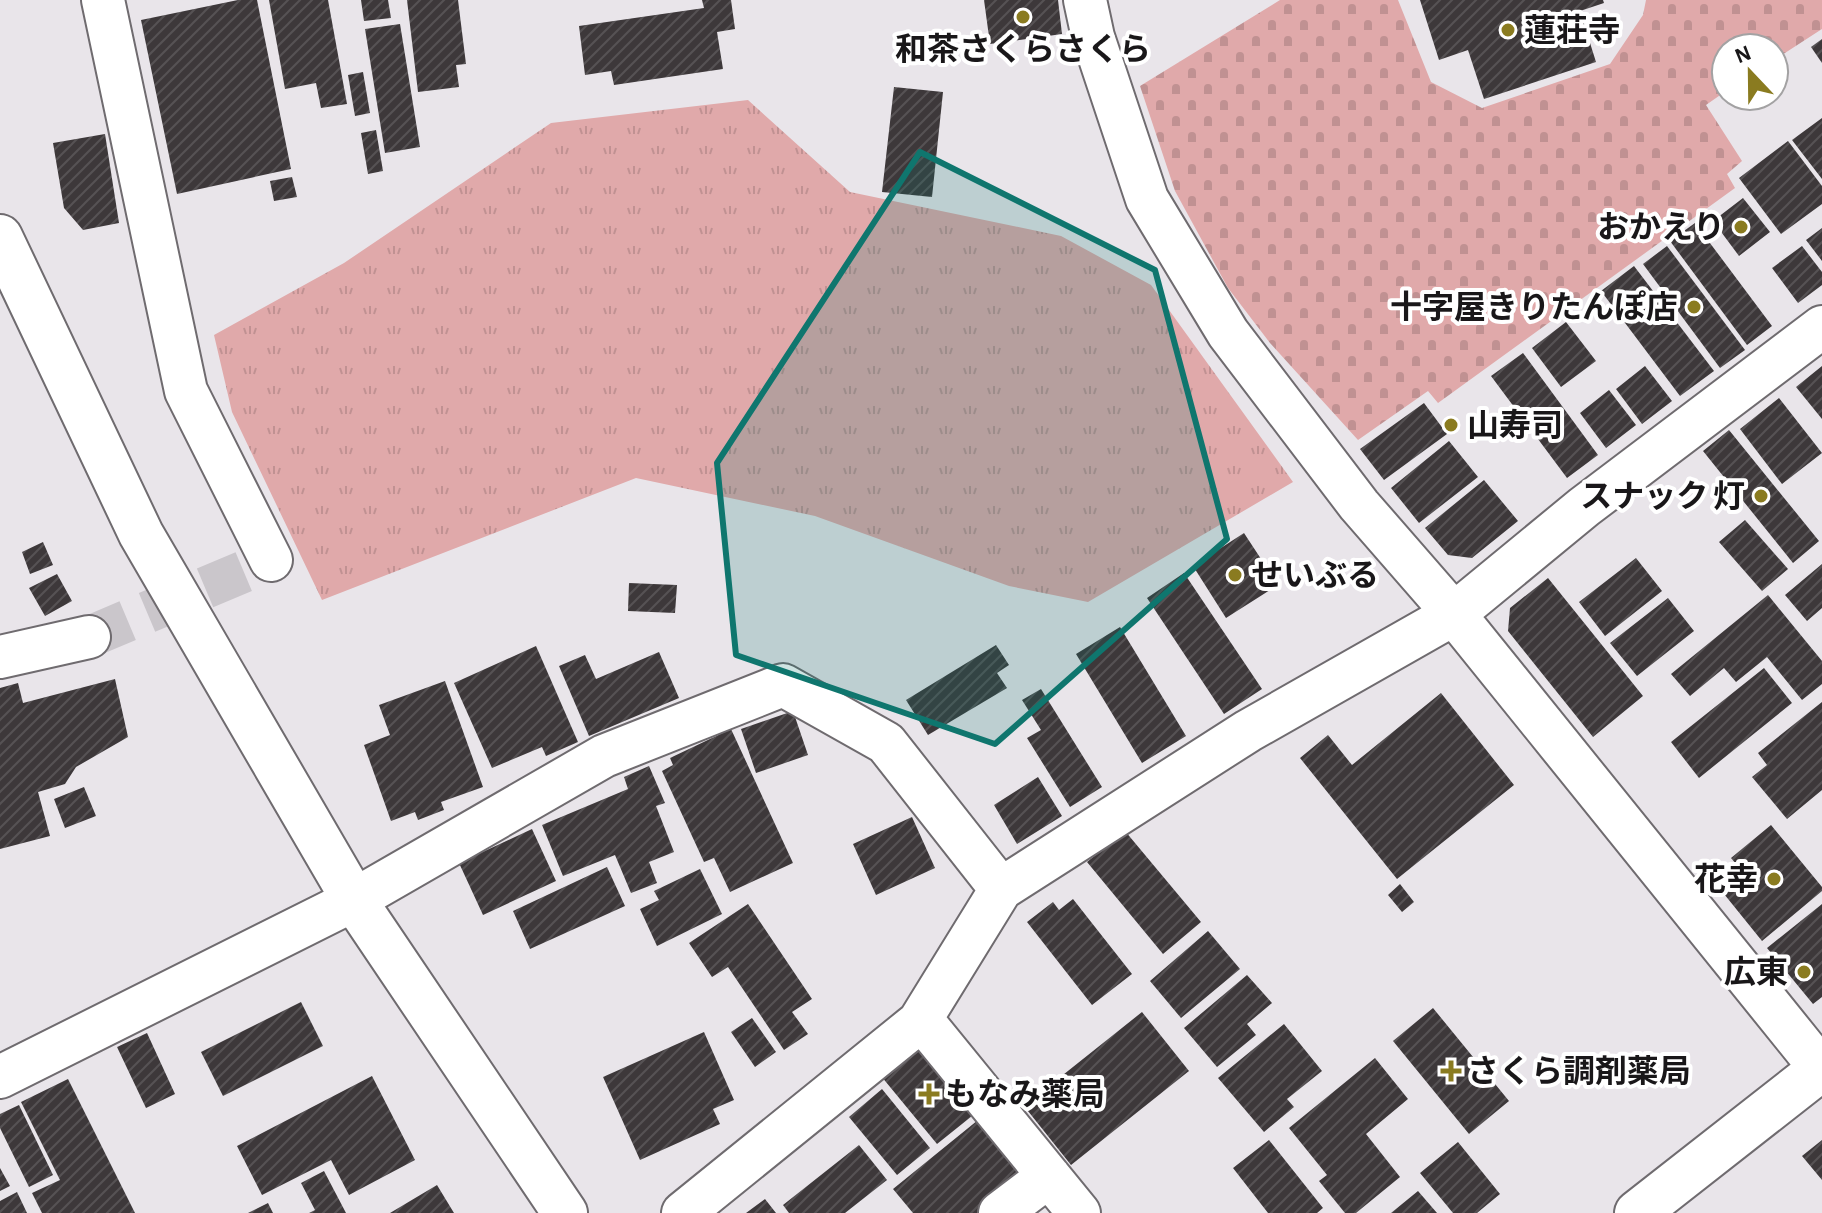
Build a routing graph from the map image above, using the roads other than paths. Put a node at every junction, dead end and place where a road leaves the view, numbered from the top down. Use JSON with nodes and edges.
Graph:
{"nodes":[{"id":1,"x":103,"y":0,"type":"edge"},
{"id":2,"x":1085,"y":0,"type":"edge"},
{"id":3,"x":0,"y":237,"type":"edge"},
{"id":4,"x":1822,"y":327,"type":"edge"},
{"id":5,"x":271,"y":560,"type":"dead end"},
{"id":6,"x":1454,"y":614,"type":"junction"},
{"id":7,"x":89,"y":637,"type":"tunnel mouth"},
{"id":8,"x":0,"y":657,"type":"edge"},
{"id":9,"x":1001,"y":889,"type":"junction"},
{"id":10,"x":354,"y":900,"type":"junction"},
{"id":11,"x":921,"y":1019,"type":"junction"},
{"id":12,"x":1822,"y":1069,"type":"edge"},
{"id":13,"x":0,"y":1077,"type":"edge"},
{"id":14,"x":1049,"y":1176,"type":"junction"},
{"id":15,"x":565,"y":1213,"type":"edge"},
{"id":16,"x":683,"y":1213,"type":"edge"},
{"id":17,"x":1000,"y":1213,"type":"edge"},
{"id":18,"x":1079,"y":1213,"type":"edge"},
{"id":19,"x":1637,"y":1213,"type":"edge"}],
"edges":[{"from":1,"to":5,"type":"street"},
{"from":2,"to":6,"type":"street"},
{"from":3,"to":10,"type":"street"},
{"from":4,"to":6,"type":"street"},
{"from":6,"to":9,"type":"street"},
{"from":6,"to":12,"type":"street"},
{"from":7,"to":8,"type":"street"},
{"from":9,"to":10,"type":"street"},
{"from":9,"to":11,"type":"street"},
{"from":10,"to":13,"type":"street"},
{"from":10,"to":15,"type":"street"},
{"from":11,"to":14,"type":"street"},
{"from":11,"to":16,"type":"street"},
{"from":12,"to":19,"type":"street"},
{"from":14,"to":17,"type":"street"},
{"from":14,"to":18,"type":"street"}]}
